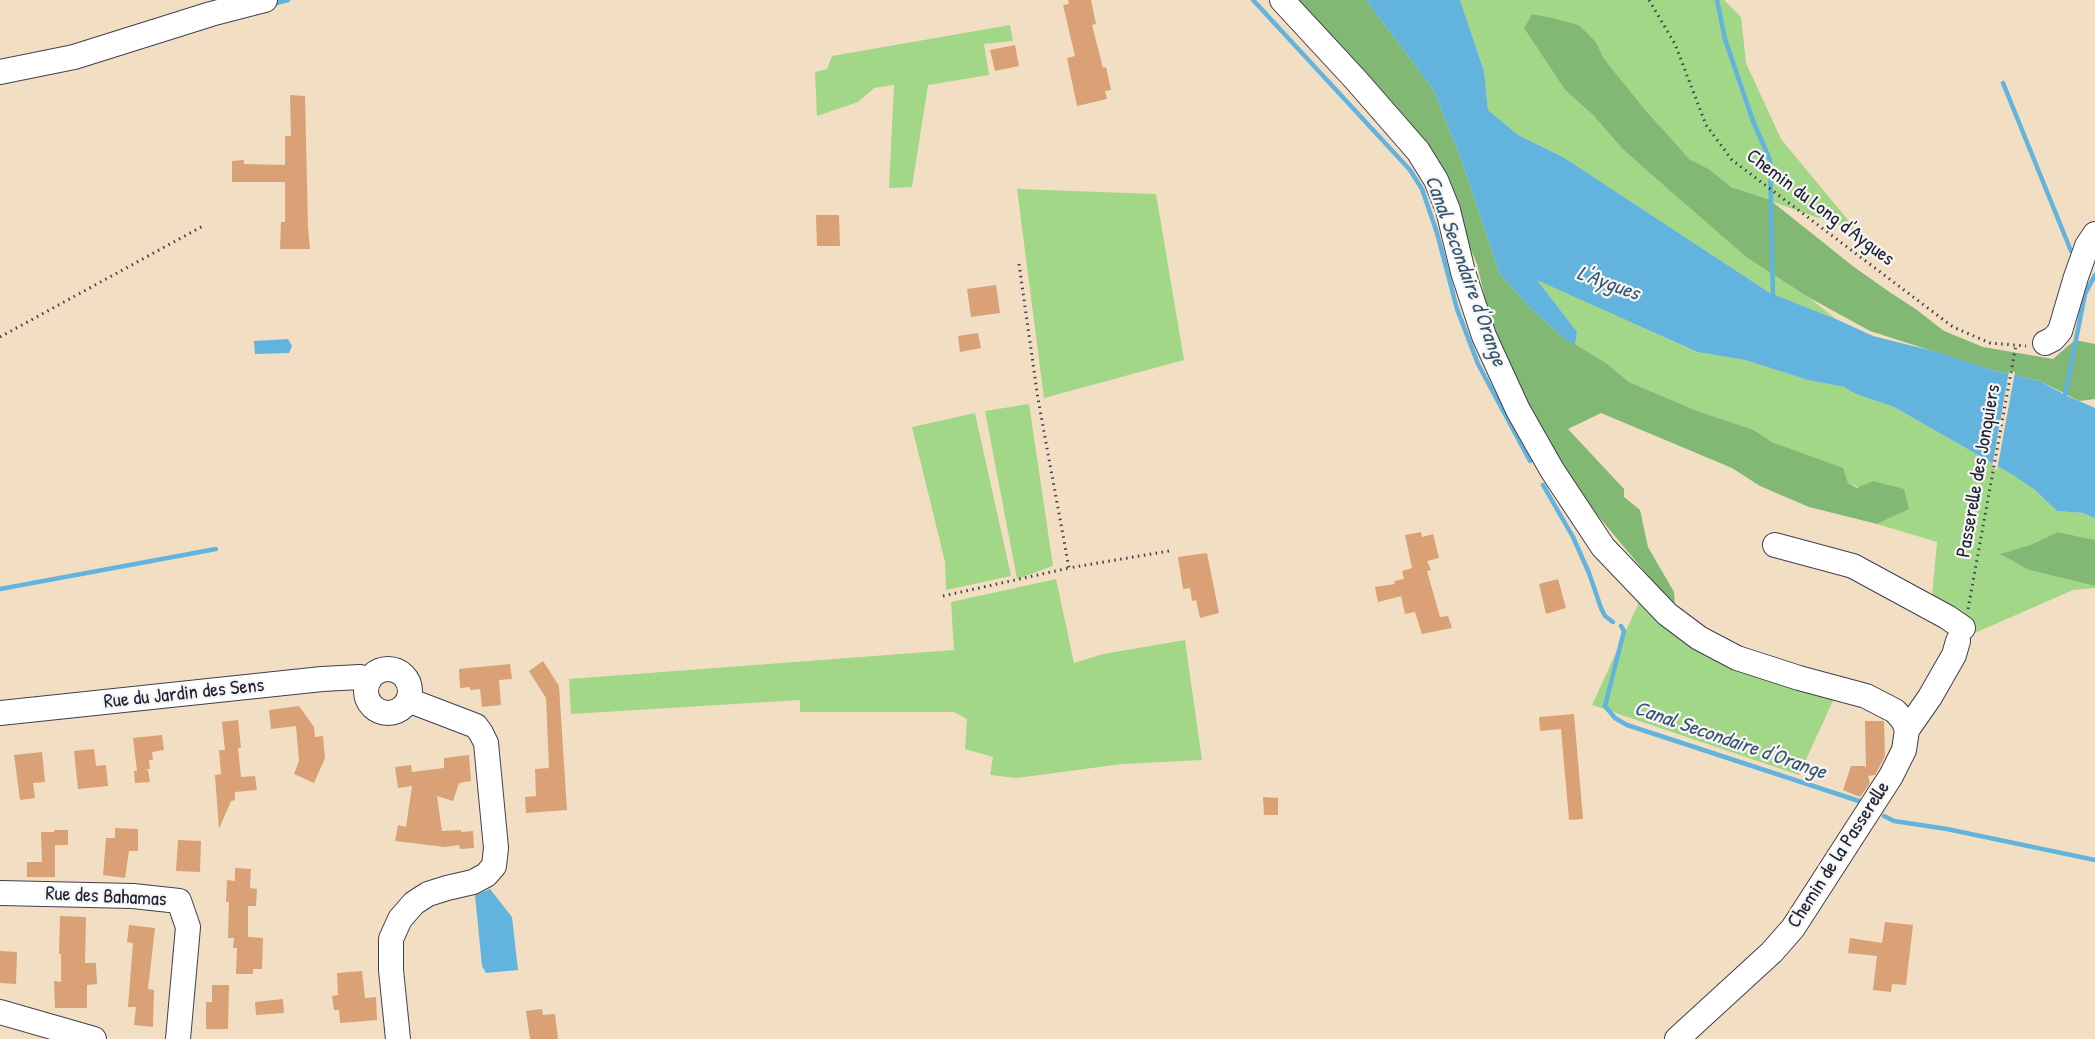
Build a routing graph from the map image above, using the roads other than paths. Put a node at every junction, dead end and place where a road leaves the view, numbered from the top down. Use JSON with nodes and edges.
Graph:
{"nodes":[{"id":1,"x":265,"y":0,"type":"edge"},
{"id":2,"x":1282,"y":0,"type":"edge"},
{"id":3,"x":0,"y":72,"type":"edge"},
{"id":4,"x":2095,"y":234,"type":"edge"},
{"id":5,"x":2045,"y":344,"type":"dead end"},
{"id":6,"x":1775,"y":545,"type":"dead end"},
{"id":7,"x":0,"y":713,"type":"edge"},
{"id":8,"x":1907,"y":730,"type":"junction"},
{"id":9,"x":0,"y":893,"type":"edge"},
{"id":10,"x":0,"y":1012,"type":"edge"},
{"id":11,"x":93,"y":1039,"type":"edge"},
{"id":12,"x":178,"y":1039,"type":"edge"},
{"id":13,"x":398,"y":1039,"type":"edge"},
{"id":14,"x":1677,"y":1039,"type":"edge"}],
"edges":[{"from":1,"to":3,"type":"street"},
{"from":2,"to":8,"type":"street"},
{"from":4,"to":5,"type":"street"},
{"from":6,"to":8,"type":"street","name":"Chemin de la Passerelle"},
{"from":7,"to":13,"type":"street","name":"Rue du Jardin des Sens"},
{"from":8,"to":14,"type":"street","name":"Chemin de la Passerelle"},
{"from":9,"to":12,"type":"street","name":"Rue des Bahamas"},
{"from":10,"to":11,"type":"street"}]}
